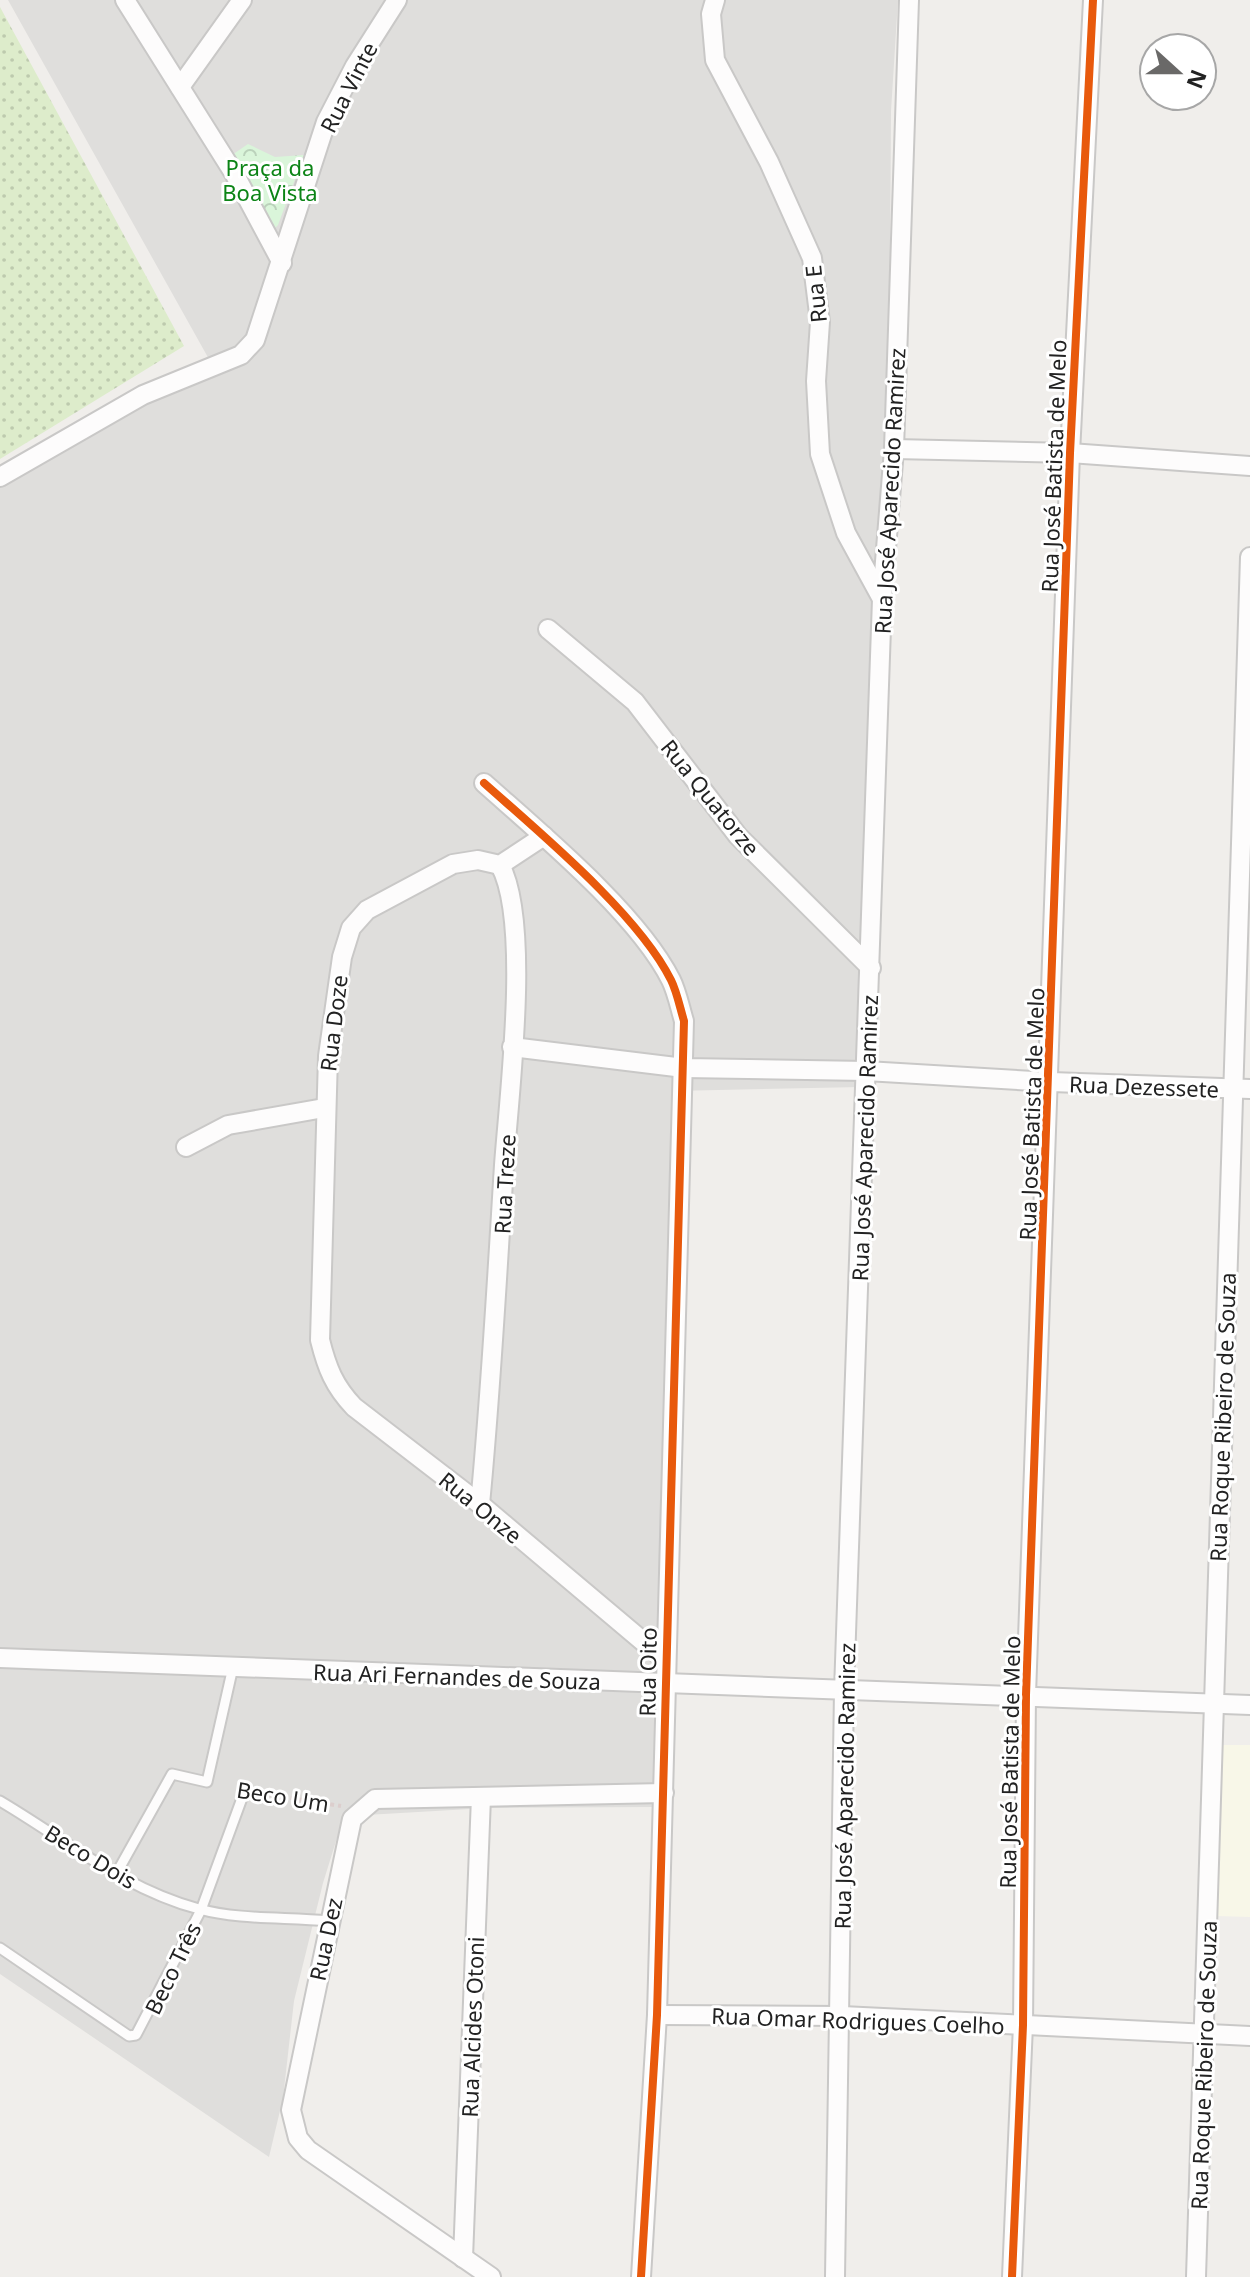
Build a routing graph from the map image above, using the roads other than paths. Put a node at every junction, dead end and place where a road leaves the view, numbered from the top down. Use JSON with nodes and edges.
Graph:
{"nodes":[{"id":1,"x":125,"y":0,"type":"edge"},
{"id":2,"x":242,"y":0,"type":"edge"},
{"id":3,"x":397,"y":0,"type":"edge"},
{"id":4,"x":715,"y":0,"type":"edge"},
{"id":5,"x":909,"y":0,"type":"edge"},
{"id":6,"x":1093,"y":0,"type":"edge"},
{"id":7,"x":180,"y":87,"type":"junction"},
{"id":8,"x":282,"y":263,"type":"junction"},
{"id":9,"x":894,"y":449,"type":"junction"},
{"id":10,"x":1070,"y":453,"type":"junction"},
{"id":11,"x":1250,"y":466,"type":"edge"},
{"id":12,"x":0,"y":477,"type":"edge"},
{"id":13,"x":1250,"y":557,"type":"edge"},
{"id":14,"x":882,"y":599,"type":"junction"},
{"id":15,"x":548,"y":629,"type":"dead end"},
{"id":16,"x":484,"y":783,"type":"dead end"},
{"id":17,"x":544,"y":836,"type":"junction"},
{"id":18,"x":500,"y":865,"type":"junction"},
{"id":19,"x":871,"y":968,"type":"junction"},
{"id":20,"x":512,"y":1047,"type":"junction"},
{"id":21,"x":684,"y":1068,"type":"junction"},
{"id":22,"x":866,"y":1071,"type":"junction"},
{"id":23,"x":1051,"y":1082,"type":"junction"},
{"id":24,"x":1242,"y":1089,"type":"edge"},
{"id":25,"x":324,"y":1108,"type":"junction"},
{"id":26,"x":186,"y":1147,"type":"dead end"},
{"id":27,"x":320,"y":1340,"type":"joint"},
{"id":28,"x":480,"y":1504,"type":"junction"},
{"id":29,"x":0,"y":1658,"type":"edge"},
{"id":30,"x":665,"y":1660,"type":"junction"},
{"id":31,"x":233,"y":1667,"type":"junction"},
{"id":32,"x":664,"y":1685,"type":"junction"},
{"id":33,"x":844,"y":1691,"type":"junction"},
{"id":34,"x":1026,"y":1695,"type":"junction"},
{"id":35,"x":1212,"y":1705,"type":"junction"},
{"id":36,"x":1250,"y":1705,"type":"edge"},
{"id":37,"x":245,"y":1790,"type":"road end"},
{"id":38,"x":664,"y":1793,"type":"junction"},
{"id":39,"x":481,"y":1797,"type":"junction"},
{"id":40,"x":0,"y":1801,"type":"edge"},
{"id":41,"x":115,"y":1876,"type":"junction"},
{"id":42,"x":201,"y":1910,"type":"junction"},
{"id":43,"x":328,"y":1921,"type":"junction"},
{"id":44,"x":0,"y":1948,"type":"edge"},
{"id":45,"x":657,"y":2015,"type":"junction"},
{"id":46,"x":842,"y":2016,"type":"junction"},
{"id":47,"x":1023,"y":2025,"type":"junction"},
{"id":48,"x":1204,"y":2031,"type":"junction"},
{"id":49,"x":1250,"y":2036,"type":"edge"},
{"id":50,"x":463,"y":2258,"type":"junction"},
{"id":51,"x":491,"y":2277,"type":"edge"},
{"id":52,"x":641,"y":2277,"type":"edge"},
{"id":53,"x":835,"y":2277,"type":"edge"},
{"id":54,"x":1012,"y":2277,"type":"edge"},
{"id":55,"x":1196,"y":2277,"type":"edge"}],
"edges":[{"from":1,"to":7,"type":"street"},
{"from":2,"to":7,"type":"street"},
{"from":3,"to":8,"type":"street","name":"Rua Vinte"},
{"from":4,"to":14,"type":"street","name":"Rua E"},
{"from":5,"to":9,"type":"street","name":"Rua José Aparecido Ramirez"},
{"from":6,"to":10,"type":"street","name":"Rua José Batista de Melo"},
{"from":7,"to":8,"type":"street"},
{"from":8,"to":12,"type":"street","name":"Rua Vinte"},
{"from":9,"to":10,"type":"street"},
{"from":9,"to":14,"type":"street","name":"Rua José Aparecido Ramirez"},
{"from":10,"to":11,"type":"street"},
{"from":10,"to":23,"type":"street","name":"Rua José Batista de Melo"},
{"from":13,"to":24,"type":"street","name":"Rua Roque Ribeiro de Souza"},
{"from":14,"to":19,"type":"street","name":"Rua José Aparecido Ramirez"},
{"from":15,"to":19,"type":"street","name":"Rua Quatorze"},
{"from":16,"to":17,"type":"street"},
{"from":17,"to":18,"type":"street"},
{"from":17,"to":21,"type":"street"},
{"from":18,"to":20,"type":"street","name":"Rua Treze"},
{"from":18,"to":25,"type":"street","name":"Rua Doze"},
{"from":19,"to":22,"type":"street","name":"Rua José Aparecido Ramirez"},
{"from":20,"to":21,"type":"street","name":"Rua Dezessete"},
{"from":20,"to":28,"type":"street","name":"Rua Treze"},
{"from":21,"to":22,"type":"street","name":"Rua Dezessete"},
{"from":21,"to":30,"type":"street","name":"Rua Oito"},
{"from":22,"to":23,"type":"street","name":"Rua Dezessete"},
{"from":22,"to":33,"type":"street","name":"Rua José Aparecido Ramirez"},
{"from":23,"to":24,"type":"street","name":"Rua Dezessete"},
{"from":23,"to":34,"type":"street","name":"Rua José Batista de Melo"},
{"from":24,"to":35,"type":"street","name":"Rua Roque Ribeiro de Souza"},
{"from":25,"to":26,"type":"street"},
{"from":25,"to":27,"type":"street","name":"Rua Doze"},
{"from":27,"to":28,"type":"street","name":"Rua Onze"},
{"from":28,"to":30,"type":"street","name":"Rua Onze"},
{"from":29,"to":31,"type":"street","name":"Rua Ari Fernandes de Souza"},
{"from":30,"to":32,"type":"street","name":"Rua Oito"},
{"from":31,"to":32,"type":"street","name":"Rua Ari Fernandes de Souza"},
{"from":31,"to":41,"type":"lane","name":"Beco Um"},
{"from":32,"to":33,"type":"street","name":"Rua Ari Fernandes de Souza"},
{"from":32,"to":38,"type":"street","name":"Rua Oito"},
{"from":33,"to":34,"type":"street","name":"Rua Ari Fernandes de Souza"},
{"from":33,"to":46,"type":"street","name":"Rua José Aparecido Ramirez"},
{"from":34,"to":35,"type":"street","name":"Rua Ari Fernandes de Souza"},
{"from":34,"to":47,"type":"street","name":"Rua José Batista de Melo"},
{"from":35,"to":36,"type":"street","name":"Rua Ari Fernandes de Souza"},
{"from":35,"to":48,"type":"street","name":"Rua Roque Ribeiro de Souza"},
{"from":37,"to":42,"type":"lane","name":"Beco Três"},
{"from":38,"to":39,"type":"street"},
{"from":38,"to":45,"type":"street","name":"Rua Oito"},
{"from":39,"to":43,"type":"street","name":"Rua Dez"},
{"from":39,"to":50,"type":"street","name":"Rua Alcides Otoni"},
{"from":40,"to":41,"type":"lane","name":"Beco Dois"},
{"from":41,"to":42,"type":"lane","name":"Beco Dois"},
{"from":42,"to":43,"type":"lane","name":"Beco Dois"},
{"from":42,"to":44,"type":"lane","name":"Beco Três"},
{"from":43,"to":50,"type":"street","name":"Rua Dez"},
{"from":45,"to":46,"type":"street","name":"Rua Omar Rodrigues Coelho"},
{"from":45,"to":52,"type":"street","name":"Rua Oito"},
{"from":46,"to":47,"type":"street","name":"Rua Omar Rodrigues Coelho"},
{"from":46,"to":53,"type":"street","name":"Rua José Aparecido Ramirez"},
{"from":47,"to":48,"type":"street","name":"Rua Omar Rodrigues Coelho"},
{"from":47,"to":54,"type":"street","name":"Rua José Batista de Melo"},
{"from":48,"to":49,"type":"street","name":"Rua Omar Rodrigues Coelho"},
{"from":48,"to":55,"type":"street","name":"Rua Roque Ribeiro de Souza"},
{"from":50,"to":51,"type":"street","name":"Rua Dez"}]}
